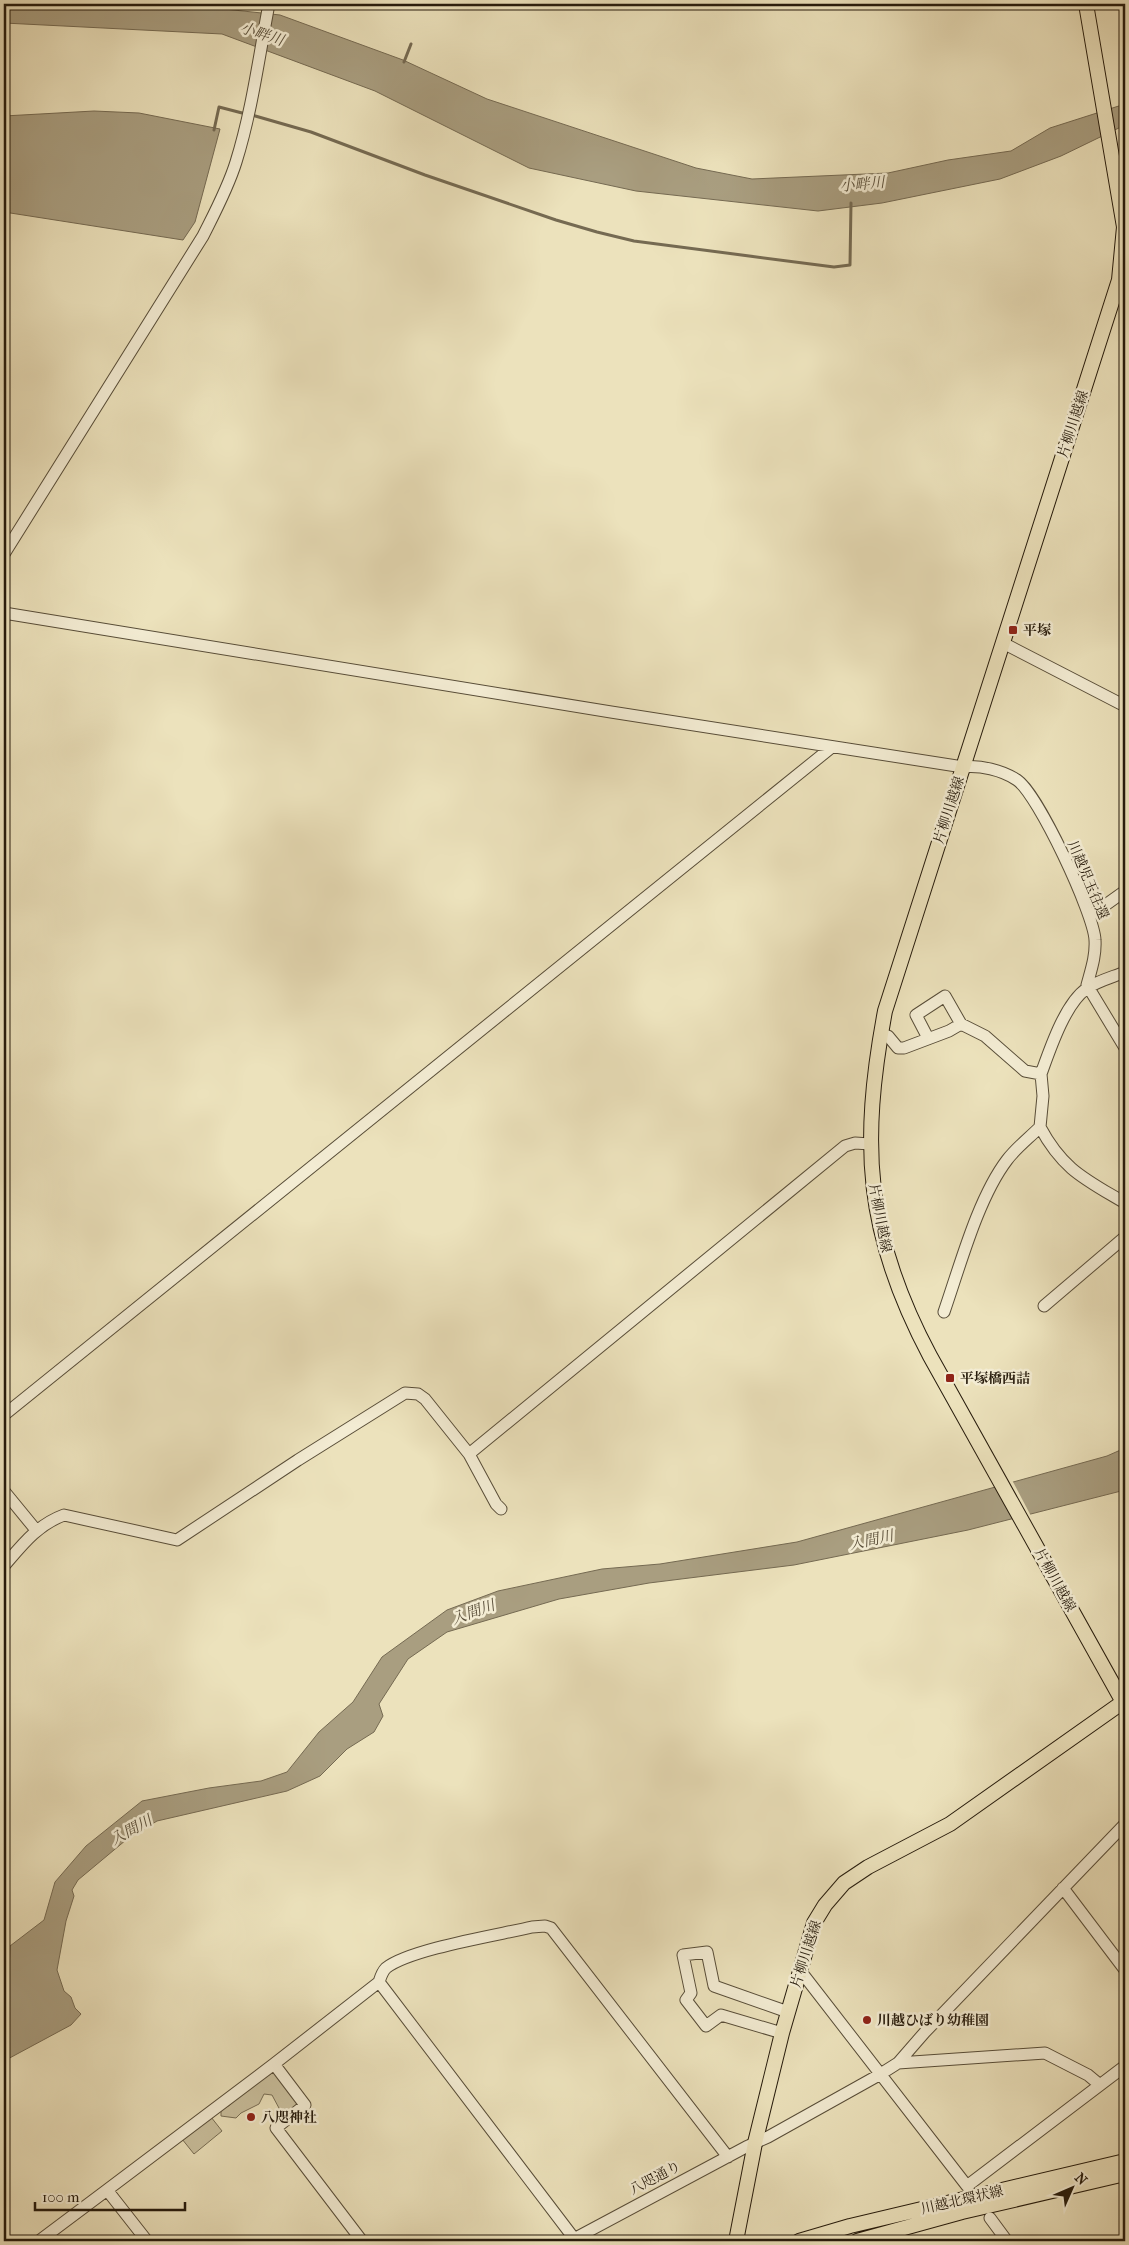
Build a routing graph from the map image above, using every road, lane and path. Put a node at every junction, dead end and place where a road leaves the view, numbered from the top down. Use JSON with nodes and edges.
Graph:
{"nodes":[{"id":1,"x":269,"y":4,"type":"edge"},
{"id":2,"x":1086,"y":4,"type":"edge"},
{"id":3,"x":4,"y":554,"type":"edge"},
{"id":4,"x":4,"y":613,"type":"edge"},
{"id":5,"x":1003,"y":643,"type":"junction"},
{"id":6,"x":1125,"y":706,"type":"edge"},
{"id":7,"x":832,"y":747,"type":"junction"},
{"id":8,"x":962,"y":767,"type":"junction"},
{"id":9,"x":1125,"y":891,"type":"edge"},
{"id":10,"x":1090,"y":916,"type":"junction"},
{"id":11,"x":1125,"y":972,"type":"edge"},
{"id":12,"x":1087,"y":988,"type":"junction"},
{"id":13,"x":961,"y":1024,"type":"junction"},
{"id":14,"x":880,"y":1034,"type":"junction"},
{"id":15,"x":928,"y":1038,"type":"junction"},
{"id":16,"x":1125,"y":1048,"type":"edge"},
{"id":17,"x":1041,"y":1074,"type":"junction"},
{"id":18,"x":1040,"y":1127,"type":"junction"},
{"id":19,"x":870,"y":1144,"type":"junction"},
{"id":20,"x":1125,"y":1203,"type":"edge"},
{"id":21,"x":1125,"y":1237,"type":"edge"},
{"id":22,"x":1044,"y":1306,"type":"dead end"},
{"id":23,"x":944,"y":1312,"type":"dead end"},
{"id":24,"x":4,"y":1415,"type":"edge"},
{"id":25,"x":469,"y":1454,"type":"junction"},
{"id":26,"x":4,"y":1490,"type":"edge"},
{"id":27,"x":502,"y":1509,"type":"dead end"},
{"id":28,"x":36,"y":1530,"type":"junction"},
{"id":29,"x":4,"y":1566,"type":"edge"},
{"id":30,"x":1124,"y":1704,"type":"edge"},
{"id":31,"x":1125,"y":1824,"type":"edge"},
{"id":32,"x":1063,"y":1888,"type":"junction"},
{"id":33,"x":799,"y":1969,"type":"junction"},
{"id":34,"x":1125,"y":1970,"type":"edge"},
{"id":35,"x":379,"y":1982,"type":"junction"},
{"id":36,"x":788,"y":2012,"type":"junction"},
{"id":37,"x":782,"y":2033,"type":"junction"},
{"id":38,"x":898,"y":2063,"type":"junction"},
{"id":39,"x":274,"y":2064,"type":"junction"},
{"id":40,"x":1125,"y":2066,"type":"edge"},
{"id":41,"x":879,"y":2075,"type":"junction"},
{"id":42,"x":1100,"y":2085,"type":"junction"},
{"id":43,"x":756,"y":2143,"type":"junction"},
{"id":44,"x":728,"y":2157,"type":"junction"},
{"id":45,"x":1125,"y":2161,"type":"edge"},
{"id":46,"x":1125,"y":2174,"type":"edge"},
{"id":47,"x":107,"y":2190,"type":"junction"},
{"id":48,"x":990,"y":2218,"type":"dead end"},
{"id":49,"x":574,"y":2240,"type":"edge"},
{"id":50,"x":38,"y":2241,"type":"edge"},
{"id":51,"x":147,"y":2241,"type":"edge"},
{"id":52,"x":362,"y":2241,"type":"edge"},
{"id":53,"x":736,"y":2241,"type":"edge"},
{"id":54,"x":799,"y":2241,"type":"edge"},
{"id":55,"x":856,"y":2241,"type":"edge"},
{"id":56,"x":1007,"y":2241,"type":"edge"}],
"edges":[{"from":1,"to":3,"type":"street"},
{"from":2,"to":5,"type":"main road","name":"片柳川越線"},
{"from":4,"to":7,"type":"street","name":"川越児玉往還"},
{"from":5,"to":6,"type":"street"},
{"from":5,"to":8,"type":"main road","name":"片柳川越線"},
{"from":7,"to":8,"type":"street","name":"川越児玉往還"},
{"from":7,"to":24,"type":"street"},
{"from":8,"to":10,"type":"street","name":"川越児玉往還"},
{"from":8,"to":14,"type":"main road","name":"片柳川越線"},
{"from":9,"to":10,"type":"street"},
{"from":10,"to":12,"type":"street","name":"川越児玉往還"},
{"from":11,"to":12,"type":"street"},
{"from":12,"to":16,"type":"street"},
{"from":12,"to":17,"type":"street"},
{"from":13,"to":15,"type":"street"},
{"from":13,"to":15,"type":"street"},
{"from":13,"to":17,"type":"street"},
{"from":14,"to":15,"type":"street"},
{"from":14,"to":19,"type":"main road","name":"片柳川越線"},
{"from":17,"to":18,"type":"street"},
{"from":18,"to":20,"type":"street"},
{"from":18,"to":23,"type":"street"},
{"from":19,"to":25,"type":"street"},
{"from":19,"to":30,"type":"main road","name":"片柳川越線"},
{"from":21,"to":22,"type":"street"},
{"from":25,"to":27,"type":"street"},
{"from":25,"to":28,"type":"street"},
{"from":26,"to":28,"type":"street"},
{"from":28,"to":29,"type":"street"},
{"from":30,"to":33,"type":"main road","name":"片柳川越線"},
{"from":31,"to":32,"type":"street"},
{"from":32,"to":34,"type":"street"},
{"from":32,"to":38,"type":"street"},
{"from":33,"to":36,"type":"main road","name":"片柳川越線"},
{"from":33,"to":41,"type":"street"},
{"from":35,"to":39,"type":"street"},
{"from":35,"to":44,"type":"street"},
{"from":35,"to":49,"type":"street"},
{"from":36,"to":37,"type":"main road","name":"片柳川越線"},
{"from":36,"to":37,"type":"street"},
{"from":37,"to":43,"type":"main road","name":"片柳川越線"},
{"from":38,"to":41,"type":"street","name":"八咫通り"},
{"from":38,"to":42,"type":"street"},
{"from":39,"to":47,"type":"street"},
{"from":39,"to":52,"type":"street"},
{"from":40,"to":42,"type":"street"},
{"from":41,"to":42,"type":"street"},
{"from":41,"to":43,"type":"street","name":"八咫通り"},
{"from":43,"to":44,"type":"street","name":"八咫通り"},
{"from":43,"to":53,"type":"main road","name":"片柳川越線"},
{"from":44,"to":49,"type":"street","name":"八咫通り"},
{"from":45,"to":54,"type":"main road","name":"川越北環状線"},
{"from":46,"to":55,"type":"main road","name":"川越北環状線"},
{"from":47,"to":50,"type":"street"},
{"from":47,"to":51,"type":"street"},
{"from":48,"to":56,"type":"street"}]}
